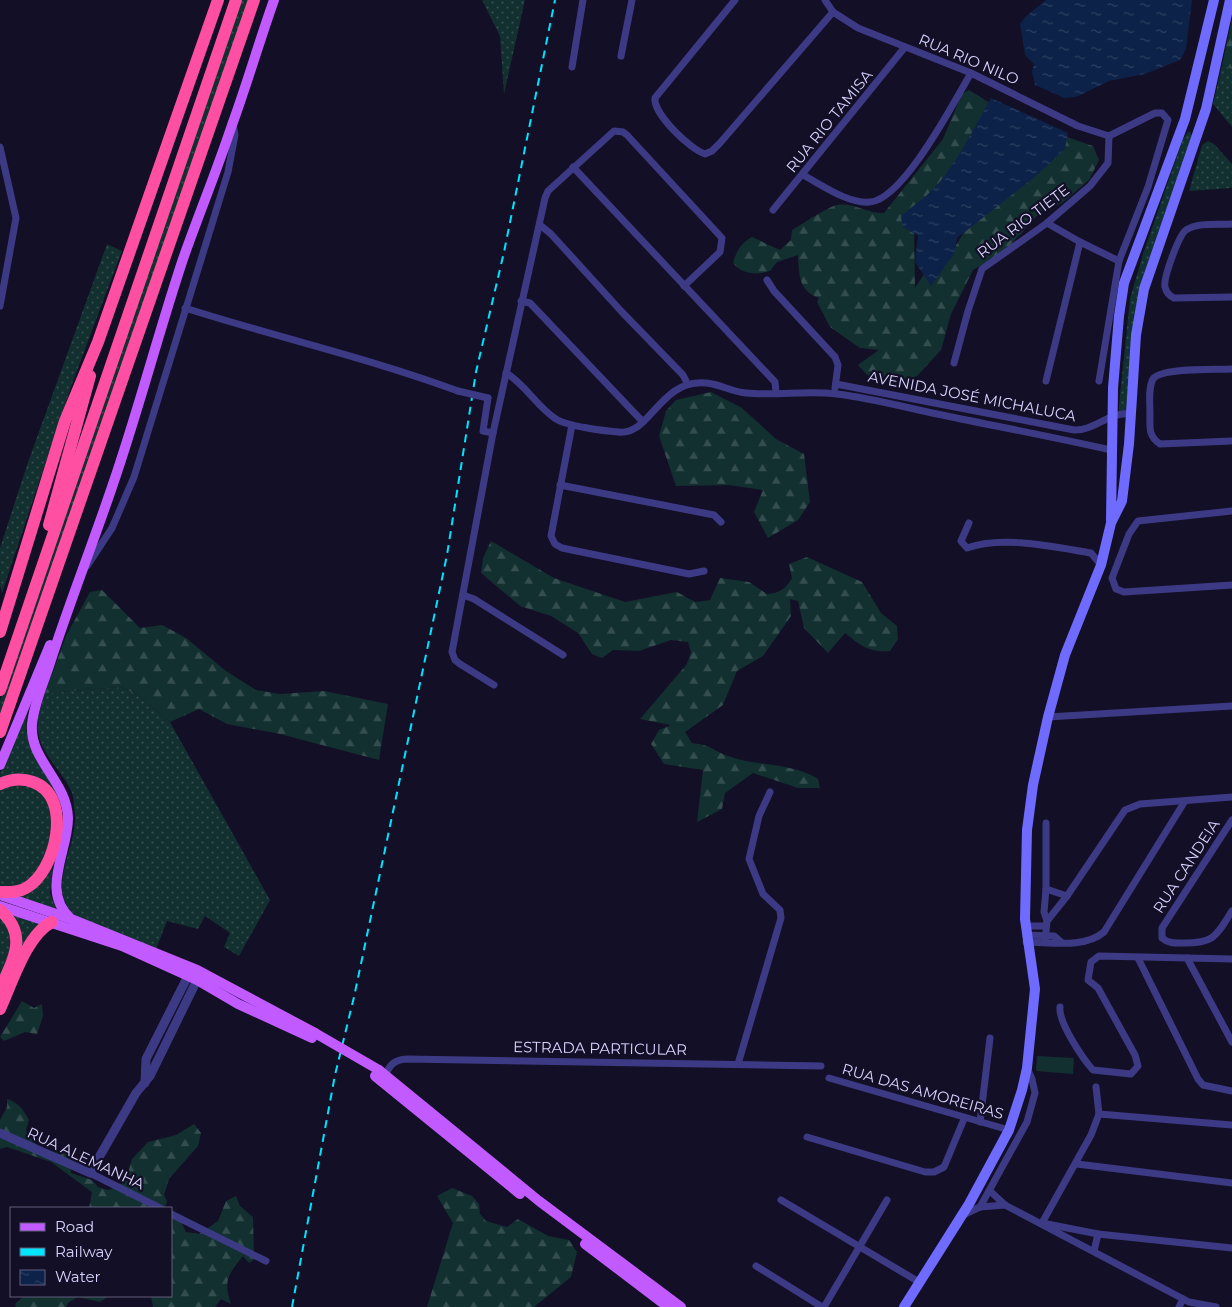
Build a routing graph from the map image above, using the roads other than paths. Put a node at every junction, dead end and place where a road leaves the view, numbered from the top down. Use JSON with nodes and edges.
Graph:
{"nodes":[{"id":1,"x":209,"y":0,"type":"edge"},
{"id":2,"x":218,"y":0,"type":"edge"},
{"id":3,"x":236,"y":0,"type":"edge"},
{"id":4,"x":254,"y":0,"type":"edge"},
{"id":5,"x":274,"y":0,"type":"edge"},
{"id":6,"x":583,"y":0,"type":"edge"},
{"id":7,"x":632,"y":0,"type":"edge"},
{"id":8,"x":735,"y":0,"type":"edge"},
{"id":9,"x":825,"y":0,"type":"edge"},
{"id":10,"x":1214,"y":0,"type":"edge"},
{"id":11,"x":1230,"y":0,"type":"edge"},
{"id":12,"x":833,"y":12,"type":"junction"},
{"id":13,"x":905,"y":47,"type":"junction"},
{"id":14,"x":621,"y":56,"type":"dead end"},
{"id":15,"x":572,"y":67,"type":"dead end"},
{"id":16,"x":971,"y":73,"type":"junction"},
{"id":17,"x":182,"y":100,"type":"junction"},
{"id":18,"x":1188,"y":105,"type":"junction"},
{"id":19,"x":1206,"y":109,"type":"junction"},
{"id":20,"x":1185,"y":119,"type":"junction"},
{"id":21,"x":233,"y":124,"type":"junction"},
{"id":22,"x":1200,"y":125,"type":"junction"},
{"id":23,"x":1109,"y":136,"type":"junction"},
{"id":24,"x":0,"y":147,"type":"edge"},
{"id":25,"x":573,"y":167,"type":"junction"},
{"id":26,"x":803,"y":175,"type":"junction"},
{"id":27,"x":773,"y":210,"type":"dead end"},
{"id":28,"x":1047,"y":222,"type":"junction"},
{"id":29,"x":1232,"y":224,"type":"edge"},
{"id":30,"x":540,"y":225,"type":"junction"},
{"id":31,"x":1080,"y":242,"type":"junction"},
{"id":32,"x":1119,"y":261,"type":"junction"},
{"id":33,"x":767,"y":280,"type":"dead end"},
{"id":34,"x":684,"y":286,"type":"junction"},
{"id":35,"x":1232,"y":297,"type":"edge"},
{"id":36,"x":521,"y":301,"type":"junction"},
{"id":37,"x":0,"y":306,"type":"edge"},
{"id":38,"x":185,"y":308,"type":"junction"},
{"id":39,"x":98,"y":342,"type":"junction"},
{"id":40,"x":954,"y":363,"type":"dead end"},
{"id":41,"x":1232,"y":369,"type":"edge"},
{"id":42,"x":506,"y":374,"type":"junction"},
{"id":43,"x":1046,"y":381,"type":"dead end"},
{"id":44,"x":1099,"y":381,"type":"dead end"},
{"id":45,"x":687,"y":384,"type":"junction"},
{"id":46,"x":836,"y":384,"type":"junction"},
{"id":47,"x":776,"y":392,"type":"junction"},
{"id":48,"x":834,"y":393,"type":"junction"},
{"id":49,"x":1130,"y":414,"type":"junction"},
{"id":50,"x":1112,"y":417,"type":"junction"},
{"id":51,"x":643,"y":422,"type":"junction"},
{"id":52,"x":572,"y":425,"type":"junction"},
{"id":53,"x":493,"y":433,"type":"junction"},
{"id":54,"x":1232,"y":441,"type":"edge"},
{"id":55,"x":1111,"y":450,"type":"junction"},
{"id":56,"x":1113,"y":472,"type":"junction"},
{"id":57,"x":1126,"y":472,"type":"junction"},
{"id":58,"x":560,"y":485,"type":"junction"},
{"id":59,"x":1232,"y":511,"type":"edge"},
{"id":60,"x":721,"y":522,"type":"dead end"},
{"id":61,"x":969,"y":522,"type":"dead end"},
{"id":62,"x":1111,"y":523,"type":"junction"},
{"id":63,"x":1101,"y":565,"type":"junction"},
{"id":64,"x":704,"y":571,"type":"dead end"},
{"id":65,"x":83,"y":573,"type":"junction"},
{"id":66,"x":1232,"y":585,"type":"edge"},
{"id":67,"x":463,"y":595,"type":"junction"},
{"id":68,"x":64,"y":618,"type":"junction"},
{"id":69,"x":0,"y":630,"type":"edge"},
{"id":70,"x":20,"y":632,"type":"junction"},
{"id":71,"x":563,"y":655,"type":"dead end"},
{"id":72,"x":494,"y":685,"type":"dead end"},
{"id":73,"x":0,"y":690,"type":"edge"},
{"id":74,"x":1232,"y":706,"type":"edge"},
{"id":75,"x":1048,"y":717,"type":"junction"},
{"id":76,"x":0,"y":732,"type":"edge"},
{"id":77,"x":0,"y":765,"type":"edge"},
{"id":78,"x":0,"y":784,"type":"edge"},
{"id":79,"x":770,"y":792,"type":"dead end"},
{"id":80,"x":1232,"y":797,"type":"edge"},
{"id":81,"x":1185,"y":801,"type":"junction"},
{"id":82,"x":1232,"y":820,"type":"edge"},
{"id":83,"x":1046,"y":823,"type":"dead end"},
{"id":84,"x":1046,"y":889,"type":"junction"},
{"id":85,"x":0,"y":893,"type":"edge"},
{"id":86,"x":1067,"y":896,"type":"junction"},
{"id":87,"x":0,"y":906,"type":"edge"},
{"id":88,"x":0,"y":910,"type":"edge"},
{"id":89,"x":1232,"y":911,"type":"edge"},
{"id":90,"x":71,"y":919,"type":"junction"},
{"id":91,"x":52,"y":922,"type":"junction"},
{"id":92,"x":1046,"y":924,"type":"junction"},
{"id":93,"x":1026,"y":934,"type":"junction"},
{"id":94,"x":1045,"y":939,"type":"junction"},
{"id":95,"x":1138,"y":958,"type":"junction"},
{"id":96,"x":1187,"y":958,"type":"junction"},
{"id":97,"x":1232,"y":959,"type":"edge"},
{"id":98,"x":1033,"y":967,"type":"junction"},
{"id":99,"x":191,"y":975,"type":"junction"},
{"id":100,"x":216,"y":980,"type":"junction"},
{"id":101,"x":0,"y":989,"type":"edge"},
{"id":102,"x":1034,"y":993,"type":"junction"},
{"id":103,"x":1060,"y":1007,"type":"dead end"},
{"id":104,"x":0,"y":1009,"type":"edge"},
{"id":105,"x":314,"y":1036,"type":"junction"},
{"id":106,"x":990,"y":1038,"type":"dead end"},
{"id":107,"x":1232,"y":1042,"type":"edge"},
{"id":108,"x":738,"y":1064,"type":"junction"},
{"id":109,"x":821,"y":1066,"type":"dead end"},
{"id":110,"x":1028,"y":1068,"type":"junction"},
{"id":111,"x":380,"y":1075,"type":"junction"},
{"id":112,"x":829,"y":1078,"type":"dead end"},
{"id":113,"x":1096,"y":1087,"type":"dead end"},
{"id":114,"x":1022,"y":1090,"type":"junction"},
{"id":115,"x":1232,"y":1090,"type":"edge"},
{"id":116,"x":1035,"y":1093,"type":"junction"},
{"id":117,"x":1099,"y":1114,"type":"junction"},
{"id":118,"x":964,"y":1119,"type":"junction"},
{"id":119,"x":980,"y":1122,"type":"junction"},
{"id":120,"x":1232,"y":1125,"type":"edge"},
{"id":121,"x":1009,"y":1130,"type":"junction"},
{"id":122,"x":0,"y":1132,"type":"edge"},
{"id":123,"x":807,"y":1137,"type":"dead end"},
{"id":124,"x":1076,"y":1164,"type":"junction"},
{"id":125,"x":90,"y":1173,"type":"junction"},
{"id":126,"x":1232,"y":1183,"type":"edge"},
{"id":127,"x":990,"y":1191,"type":"junction"},
{"id":128,"x":781,"y":1200,"type":"dead end"},
{"id":129,"x":887,"y":1200,"type":"dead end"},
{"id":130,"x":1005,"y":1205,"type":"junction"},
{"id":131,"x":158,"y":1207,"type":"edge"},
{"id":132,"x":980,"y":1207,"type":"junction"},
{"id":133,"x":172,"y":1214,"type":"edge"},
{"id":134,"x":962,"y":1215,"type":"junction"},
{"id":135,"x":1042,"y":1223,"type":"junction"},
{"id":136,"x":1098,"y":1234,"type":"junction"},
{"id":137,"x":860,"y":1248,"type":"junction"},
{"id":138,"x":1232,"y":1248,"type":"edge"},
{"id":139,"x":1094,"y":1252,"type":"junction"},
{"id":140,"x":266,"y":1261,"type":"dead end"},
{"id":141,"x":756,"y":1266,"type":"dead end"},
{"id":142,"x":919,"y":1282,"type":"junction"},
{"id":143,"x":1183,"y":1299,"type":"junction"},
{"id":144,"x":668,"y":1307,"type":"edge"},
{"id":145,"x":681,"y":1307,"type":"edge"},
{"id":146,"x":823,"y":1307,"type":"edge"},
{"id":147,"x":904,"y":1307,"type":"edge"},
{"id":148,"x":1179,"y":1307,"type":"edge"},
{"id":149,"x":1216,"y":1307,"type":"edge"}],
"edges":[{"from":1,"to":17,"type":"highway"},
{"from":2,"to":17,"type":"highway"},
{"from":3,"to":70,"type":"highway"},
{"from":4,"to":76,"type":"highway"},
{"from":5,"to":21,"type":"main road"},
{"from":6,"to":15,"type":"street"},
{"from":7,"to":14,"type":"street"},
{"from":8,"to":12,"type":"street"},
{"from":9,"to":12,"type":"street","name":"RUA RIO NILO"},
{"from":10,"to":18,"type":"main road"},
{"from":11,"to":19,"type":"main road"},
{"from":12,"to":13,"type":"street","name":"RUA RIO NILO"},
{"from":13,"to":16,"type":"street","name":"RUA RIO NILO"},
{"from":13,"to":26,"type":"street","name":"RUA RIO TAMISA"},
{"from":16,"to":23,"type":"street","name":"RUA RIO NILO"},
{"from":16,"to":26,"type":"street"},
{"from":17,"to":39,"type":"highway"},
{"from":18,"to":19,"type":"main road"},
{"from":18,"to":20,"type":"main road"},
{"from":19,"to":22,"type":"main road"},
{"from":20,"to":22,"type":"main road"},
{"from":20,"to":50,"type":"main road"},
{"from":21,"to":38,"type":"street"},
{"from":21,"to":65,"type":"main road"},
{"from":22,"to":49,"type":"main road"},
{"from":23,"to":28,"type":"street","name":"RUA RIO TIETE"},
{"from":23,"to":32,"type":"street"},
{"from":24,"to":37,"type":"street"},
{"from":25,"to":30,"type":"street"},
{"from":25,"to":34,"type":"street"},
{"from":25,"to":34,"type":"street"},
{"from":26,"to":27,"type":"street","name":"RUA RIO TAMISA"},
{"from":28,"to":31,"type":"street"},
{"from":28,"to":40,"type":"street","name":"RUA RIO TIETE"},
{"from":29,"to":35,"type":"street"},
{"from":30,"to":36,"type":"street"},
{"from":30,"to":45,"type":"street"},
{"from":31,"to":32,"type":"street"},
{"from":31,"to":43,"type":"street"},
{"from":32,"to":44,"type":"street"},
{"from":33,"to":46,"type":"street"},
{"from":34,"to":47,"type":"street"},
{"from":36,"to":42,"type":"street"},
{"from":36,"to":51,"type":"street"},
{"from":38,"to":53,"type":"street","bridge":true},
{"from":38,"to":65,"type":"street"},
{"from":39,"to":69,"type":"highway"},
{"from":39,"to":70,"type":"highway"},
{"from":41,"to":54,"type":"street"},
{"from":42,"to":52,"type":"street"},
{"from":42,"to":53,"type":"street"},
{"from":45,"to":47,"type":"street","name":"AVENIDA JOSÉ MICHALUCA"},
{"from":45,"to":51,"type":"street"},
{"from":46,"to":48,"type":"street"},
{"from":46,"to":50,"type":"street","name":"AVENIDA JOSÉ MICHALUCA"},
{"from":47,"to":48,"type":"street","name":"AVENIDA JOSÉ MICHALUCA"},
{"from":48,"to":55,"type":"street","name":"AVENIDA JOSÉ MICHALUCA"},
{"from":49,"to":50,"type":"street","name":"AVENIDA JOSÉ MICHALUCA"},
{"from":49,"to":57,"type":"main road"},
{"from":50,"to":55,"type":"main road"},
{"from":51,"to":52,"type":"street"},
{"from":52,"to":58,"type":"street"},
{"from":53,"to":67,"type":"street"},
{"from":55,"to":56,"type":"main road"},
{"from":56,"to":57,"type":"main road"},
{"from":56,"to":62,"type":"main road"},
{"from":57,"to":62,"type":"main road"},
{"from":58,"to":60,"type":"street"},
{"from":58,"to":64,"type":"street"},
{"from":59,"to":66,"type":"street"},
{"from":61,"to":63,"type":"street"},
{"from":62,"to":63,"type":"main road"},
{"from":63,"to":75,"type":"main road"},
{"from":65,"to":68,"type":"main road"},
{"from":67,"to":71,"type":"street"},
{"from":67,"to":72,"type":"street"},
{"from":68,"to":77,"type":"main road"},
{"from":68,"to":90,"type":"main road"},
{"from":70,"to":73,"type":"highway"},
{"from":74,"to":75,"type":"street"},
{"from":75,"to":93,"type":"main road"},
{"from":78,"to":85,"type":"highway"},
{"from":79,"to":108,"type":"street"},
{"from":80,"to":81,"type":"street"},
{"from":81,"to":86,"type":"street"},
{"from":81,"to":94,"type":"street"},
{"from":82,"to":89,"type":"street","name":"RUA CANDEIA"},
{"from":83,"to":84,"type":"street"},
{"from":84,"to":86,"type":"street"},
{"from":84,"to":92,"type":"street"},
{"from":85,"to":90,"type":"main road"},
{"from":86,"to":92,"type":"street"},
{"from":87,"to":91,"type":"main road"},
{"from":88,"to":101,"type":"highway"},
{"from":90,"to":99,"type":"main road"},
{"from":91,"to":99,"type":"main road"},
{"from":91,"to":104,"type":"highway"},
{"from":92,"to":93,"type":"street"},
{"from":92,"to":94,"type":"street"},
{"from":93,"to":94,"type":"street"},
{"from":93,"to":98,"type":"main road"},
{"from":95,"to":96,"type":"street"},
{"from":95,"to":103,"type":"street"},
{"from":95,"to":115,"type":"street"},
{"from":96,"to":97,"type":"street"},
{"from":96,"to":107,"type":"street"},
{"from":98,"to":102,"type":"main road"},
{"from":98,"to":102,"type":"main road"},
{"from":99,"to":100,"type":"main road"},
{"from":99,"to":100,"type":"main road"},
{"from":99,"to":105,"type":"main road"},
{"from":99,"to":125,"type":"street"},
{"from":100,"to":105,"type":"main road"},
{"from":102,"to":110,"type":"main road"},
{"from":105,"to":111,"type":"main road"},
{"from":106,"to":119,"type":"street"},
{"from":108,"to":109,"type":"street","name":"ESTRADA PARTICULAR"},
{"from":108,"to":111,"type":"street","name":"ESTRADA PARTICULAR"},
{"from":110,"to":114,"type":"main road"},
{"from":110,"to":116,"type":"street"},
{"from":111,"to":144,"type":"main road"},
{"from":111,"to":145,"type":"main road"},
{"from":112,"to":118,"type":"street","name":"RUA DAS AMOREIRAS"},
{"from":113,"to":117,"type":"street"},
{"from":114,"to":116,"type":"street"},
{"from":114,"to":121,"type":"main road"},
{"from":116,"to":127,"type":"street"},
{"from":117,"to":120,"type":"street"},
{"from":117,"to":124,"type":"street"},
{"from":118,"to":119,"type":"street","name":"RUA DAS AMOREIRAS"},
{"from":118,"to":123,"type":"street"},
{"from":119,"to":121,"type":"street","name":"RUA DAS AMOREIRAS"},
{"from":121,"to":134,"type":"main road"},
{"from":122,"to":125,"type":"street","name":"RUA ALEMANHA"},
{"from":124,"to":126,"type":"street"},
{"from":124,"to":135,"type":"street"},
{"from":125,"to":131,"type":"street","name":"RUA ALEMANHA"},
{"from":127,"to":130,"type":"street"},
{"from":127,"to":132,"type":"street"},
{"from":128,"to":137,"type":"street"},
{"from":129,"to":137,"type":"street"},
{"from":130,"to":132,"type":"street"},
{"from":130,"to":135,"type":"street"},
{"from":132,"to":134,"type":"street"},
{"from":133,"to":140,"type":"street"},
{"from":134,"to":142,"type":"main road"},
{"from":135,"to":136,"type":"street"},
{"from":135,"to":139,"type":"street"},
{"from":136,"to":138,"type":"street"},
{"from":136,"to":139,"type":"street"},
{"from":137,"to":142,"type":"street"},
{"from":137,"to":146,"type":"street"},
{"from":139,"to":143,"type":"street"},
{"from":141,"to":146,"type":"street"},
{"from":142,"to":147,"type":"main road"},
{"from":143,"to":148,"type":"street"},
{"from":143,"to":149,"type":"street"}]}
